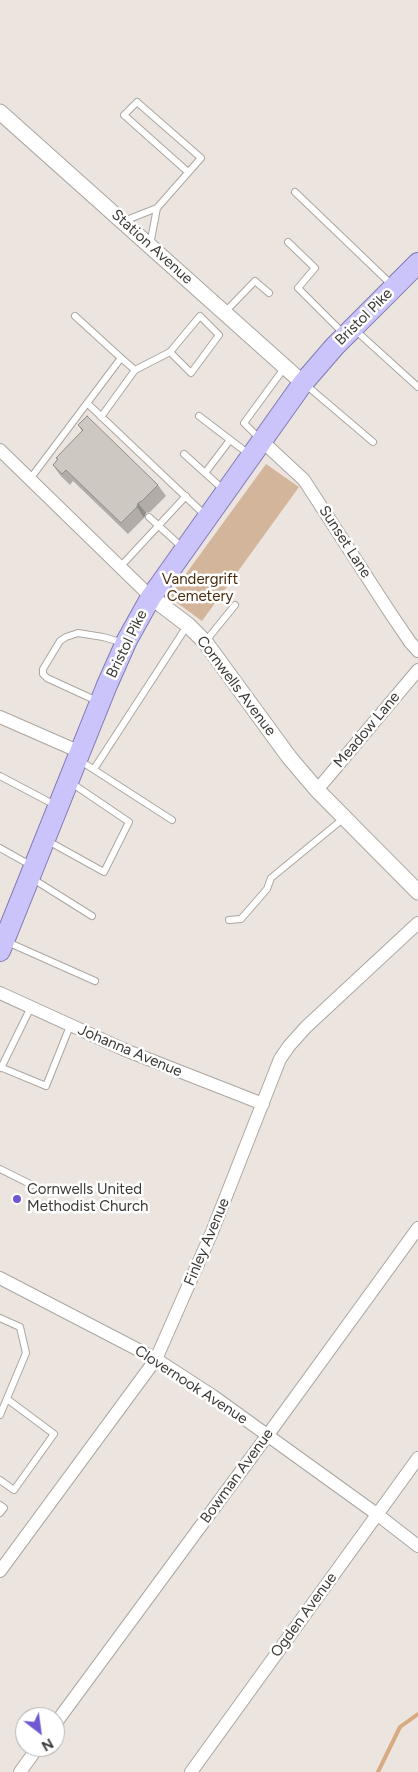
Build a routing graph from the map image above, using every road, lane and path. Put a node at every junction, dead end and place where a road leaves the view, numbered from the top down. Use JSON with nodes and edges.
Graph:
{"nodes":[{"id":1,"x":0,"y":112,"type":"edge"},
{"id":2,"x":188,"y":172,"type":"junction"},
{"id":3,"x":296,"y":192,"type":"dead end"},
{"id":4,"x":156,"y":208,"type":"junction"},
{"id":5,"x":123,"y":221,"type":"junction"},
{"id":6,"x":288,"y":242,"type":"dead end"},
{"id":7,"x":150,"y":246,"type":"junction"},
{"id":8,"x":418,"y":263,"type":"edge"},
{"id":9,"x":394,"y":287,"type":"junction"},
{"id":10,"x":270,"y":293,"type":"dead end"},
{"id":11,"x":225,"y":312,"type":"junction"},
{"id":12,"x":75,"y":316,"type":"dead end"},
{"id":13,"x":350,"y":332,"type":"junction"},
{"id":14,"x":170,"y":352,"type":"junction"},
{"id":15,"x":121,"y":358,"type":"junction"},
{"id":16,"x":285,"y":367,"type":"junction"},
{"id":17,"x":135,"y":370,"type":"junction"},
{"id":18,"x":303,"y":383,"type":"junction"},
{"id":19,"x":418,"y":387,"type":"edge"},
{"id":20,"x":87,"y":403,"type":"junction"},
{"id":21,"x":101,"y":416,"type":"junction"},
{"id":22,"x":199,"y":416,"type":"dead end"},
{"id":23,"x":230,"y":440,"type":"junction"},
{"id":24,"x":373,"y":442,"type":"dead end"},
{"id":25,"x":257,"y":448,"type":"junction"},
{"id":26,"x":1,"y":452,"type":"edge"},
{"id":27,"x":184,"y":454,"type":"dead end"},
{"id":28,"x":205,"y":473,"type":"junction"},
{"id":29,"x":30,"y":479,"type":"junction"},
{"id":30,"x":226,"y":492,"type":"junction"},
{"id":31,"x":186,"y":496,"type":"junction"},
{"id":32,"x":149,"y":517,"type":"dead end"},
{"id":33,"x":207,"y":517,"type":"junction"},
{"id":34,"x":159,"y":526,"type":"junction"},
{"id":35,"x":184,"y":549,"type":"junction"},
{"id":36,"x":120,"y":567,"type":"junction"},
{"id":37,"x":151,"y":597,"type":"junction"},
{"id":38,"x":235,"y":605,"type":"dead end"},
{"id":39,"x":188,"y":625,"type":"junction"},
{"id":40,"x":205,"y":642,"type":"junction"},
{"id":41,"x":126,"y":644,"type":"junction"},
{"id":42,"x":418,"y":651,"type":"edge"},
{"id":43,"x":418,"y":670,"type":"edge"},
{"id":44,"x":100,"y":703,"type":"junction"},
{"id":45,"x":0,"y":716,"type":"edge"},
{"id":46,"x":84,"y":760,"type":"junction"},
{"id":47,"x":0,"y":776,"type":"edge"},
{"id":48,"x":69,"y":781,"type":"junction"},
{"id":49,"x":316,"y":790,"type":"junction"},
{"id":50,"x":58,"y":807,"type":"junction"},
{"id":51,"x":344,"y":818,"type":"junction"},
{"id":52,"x":172,"y":820,"type":"dead end"},
{"id":53,"x":45,"y":839,"type":"junction"},
{"id":54,"x":0,"y":848,"type":"edge"},
{"id":55,"x":32,"y":872,"type":"junction"},
{"id":56,"x":418,"y":892,"type":"edge"},
{"id":57,"x":92,"y":916,"type":"dead end"},
{"id":58,"x":229,"y":920,"type":"dead end"},
{"id":59,"x":418,"y":923,"type":"edge"},
{"id":60,"x":5,"y":934,"type":"edge"},
{"id":61,"x":95,"y":981,"type":"dead end"},
{"id":62,"x":0,"y":994,"type":"edge"},
{"id":63,"x":30,"y":1007,"type":"junction"},
{"id":64,"x":70,"y":1026,"type":"junction"},
{"id":65,"x":1,"y":1068,"type":"edge"},
{"id":66,"x":263,"y":1104,"type":"junction"},
{"id":67,"x":0,"y":1169,"type":"edge"},
{"id":68,"x":32,"y":1185,"type":"dead end"},
{"id":69,"x":418,"y":1228,"type":"edge"},
{"id":70,"x":0,"y":1278,"type":"edge"},
{"id":71,"x":0,"y":1318,"type":"edge"},
{"id":72,"x":156,"y":1359,"type":"junction"},
{"id":73,"x":6,"y":1399,"type":"junction"},
{"id":74,"x":0,"y":1414,"type":"edge"},
{"id":75,"x":268,"y":1436,"type":"junction"},
{"id":76,"x":418,"y":1458,"type":"edge"},
{"id":77,"x":0,"y":1480,"type":"edge"},
{"id":78,"x":0,"y":1505,"type":"edge"},
{"id":79,"x":0,"y":1513,"type":"edge"},
{"id":80,"x":378,"y":1515,"type":"junction"},
{"id":81,"x":418,"y":1546,"type":"edge"},
{"id":82,"x":0,"y":1570,"type":"edge"},
{"id":83,"x":65,"y":1710,"type":"edge"},
{"id":84,"x":31,"y":1757,"type":"edge"},
{"id":85,"x":20,"y":1772,"type":"edge"},
{"id":86,"x":191,"y":1772,"type":"edge"}],
"edges":[{"from":1,"to":5,"type":"street","name":"Station Avenue"},
{"from":2,"to":2,"type":"lane"},
{"from":2,"to":4,"type":"lane"},
{"from":3,"to":9,"type":"lane"},
{"from":4,"to":5,"type":"lane"},
{"from":4,"to":7,"type":"lane"},
{"from":5,"to":7,"type":"street","name":"Station Avenue"},
{"from":6,"to":13,"type":"lane"},
{"from":7,"to":11,"type":"street","name":"Station Avenue"},
{"from":8,"to":9,"type":"main road","name":"Bristol Pike"},
{"from":9,"to":13,"type":"main road","name":"Bristol Pike"},
{"from":10,"to":11,"type":"lane"},
{"from":11,"to":16,"type":"street","name":"Station Avenue"},
{"from":12,"to":15,"type":"lane"},
{"from":13,"to":18,"type":"main road","name":"Bristol Pike"},
{"from":13,"to":19,"type":"lane"},
{"from":14,"to":14,"type":"lane"},
{"from":14,"to":17,"type":"lane"},
{"from":15,"to":17,"type":"lane"},
{"from":15,"to":20,"type":"lane"},
{"from":16,"to":18,"type":"street","name":"Station Avenue"},
{"from":16,"to":25,"type":"lane"},
{"from":17,"to":21,"type":"lane"},
{"from":18,"to":24,"type":"lane"},
{"from":18,"to":25,"type":"main road","name":"Bristol Pike"},
{"from":20,"to":21,"type":"lane"},
{"from":20,"to":29,"type":"lane"},
{"from":21,"to":31,"type":"lane"},
{"from":22,"to":23,"type":"lane"},
{"from":23,"to":25,"type":"lane"},
{"from":23,"to":28,"type":"lane"},
{"from":25,"to":30,"type":"main road","name":"Bristol Pike"},
{"from":25,"to":42,"type":"street","name":"Sunset Lane"},
{"from":26,"to":29,"type":"street","name":"Cornwells Avenue"},
{"from":27,"to":28,"type":"lane"},
{"from":28,"to":30,"type":"lane"},
{"from":29,"to":36,"type":"street","name":"Cornwells Avenue"},
{"from":30,"to":33,"type":"main road","name":"Bristol Pike"},
{"from":31,"to":33,"type":"lane"},
{"from":31,"to":34,"type":"lane"},
{"from":32,"to":34,"type":"lane"},
{"from":33,"to":35,"type":"main road","name":"Bristol Pike"},
{"from":34,"to":35,"type":"lane"},
{"from":34,"to":36,"type":"lane"},
{"from":35,"to":37,"type":"main road","name":"Bristol Pike"},
{"from":36,"to":37,"type":"street","name":"Cornwells Avenue"},
{"from":37,"to":39,"type":"street","name":"Cornwells Avenue"},
{"from":37,"to":41,"type":"main road","name":"Bristol Pike"},
{"from":38,"to":40,"type":"lane"},
{"from":39,"to":40,"type":"street","name":"Cornwells Avenue"},
{"from":39,"to":46,"type":"lane"},
{"from":40,"to":49,"type":"street","name":"Cornwells Avenue"},
{"from":41,"to":44,"type":"main road","name":"Bristol Pike"},
{"from":41,"to":44,"type":"lane"},
{"from":43,"to":49,"type":"street","name":"Meadow Lane"},
{"from":44,"to":46,"type":"main road","name":"Bristol Pike"},
{"from":45,"to":46,"type":"street"},
{"from":46,"to":48,"type":"main road","name":"Bristol Pike"},
{"from":46,"to":52,"type":"lane"},
{"from":47,"to":50,"type":"lane"},
{"from":48,"to":50,"type":"main road","name":"Bristol Pike"},
{"from":48,"to":53,"type":"lane"},
{"from":49,"to":51,"type":"street","name":"Cornwells Avenue"},
{"from":50,"to":53,"type":"main road","name":"Bristol Pike"},
{"from":51,"to":56,"type":"street","name":"Cornwells Avenue"},
{"from":51,"to":58,"type":"lane"},
{"from":53,"to":55,"type":"main road","name":"Bristol Pike"},
{"from":54,"to":55,"type":"lane"},
{"from":55,"to":57,"type":"lane"},
{"from":55,"to":60,"type":"main road","name":"Bristol Pike"},
{"from":59,"to":66,"type":"street","name":"Finley Avenue"},
{"from":60,"to":61,"type":"lane"},
{"from":62,"to":63,"type":"street","name":"Johanna Avenue"},
{"from":63,"to":64,"type":"street","name":"Johanna Avenue"},
{"from":63,"to":65,"type":"lane"},
{"from":64,"to":65,"type":"lane"},
{"from":64,"to":66,"type":"street","name":"Johanna Avenue"},
{"from":66,"to":72,"type":"street","name":"Finley Avenue"},
{"from":67,"to":68,"type":"lane"},
{"from":69,"to":75,"type":"street","name":"Bowman Avenue"},
{"from":70,"to":72,"type":"street","name":"Clovernook Avenue"},
{"from":71,"to":73,"type":"lane"},
{"from":72,"to":75,"type":"street","name":"Clovernook Avenue"},
{"from":72,"to":82,"type":"street","name":"Finley Avenue"},
{"from":73,"to":74,"type":"lane"},
{"from":73,"to":77,"type":"lane"},
{"from":75,"to":80,"type":"street","name":"Clovernook Avenue"},
{"from":75,"to":83,"type":"street","name":"Bowman Avenue"},
{"from":76,"to":80,"type":"street","name":"Ogden Avenue"},
{"from":78,"to":79,"type":"lane"},
{"from":80,"to":81,"type":"street","name":"Clovernook Avenue"},
{"from":80,"to":86,"type":"street","name":"Ogden Avenue"},
{"from":84,"to":85,"type":"street"}]}
